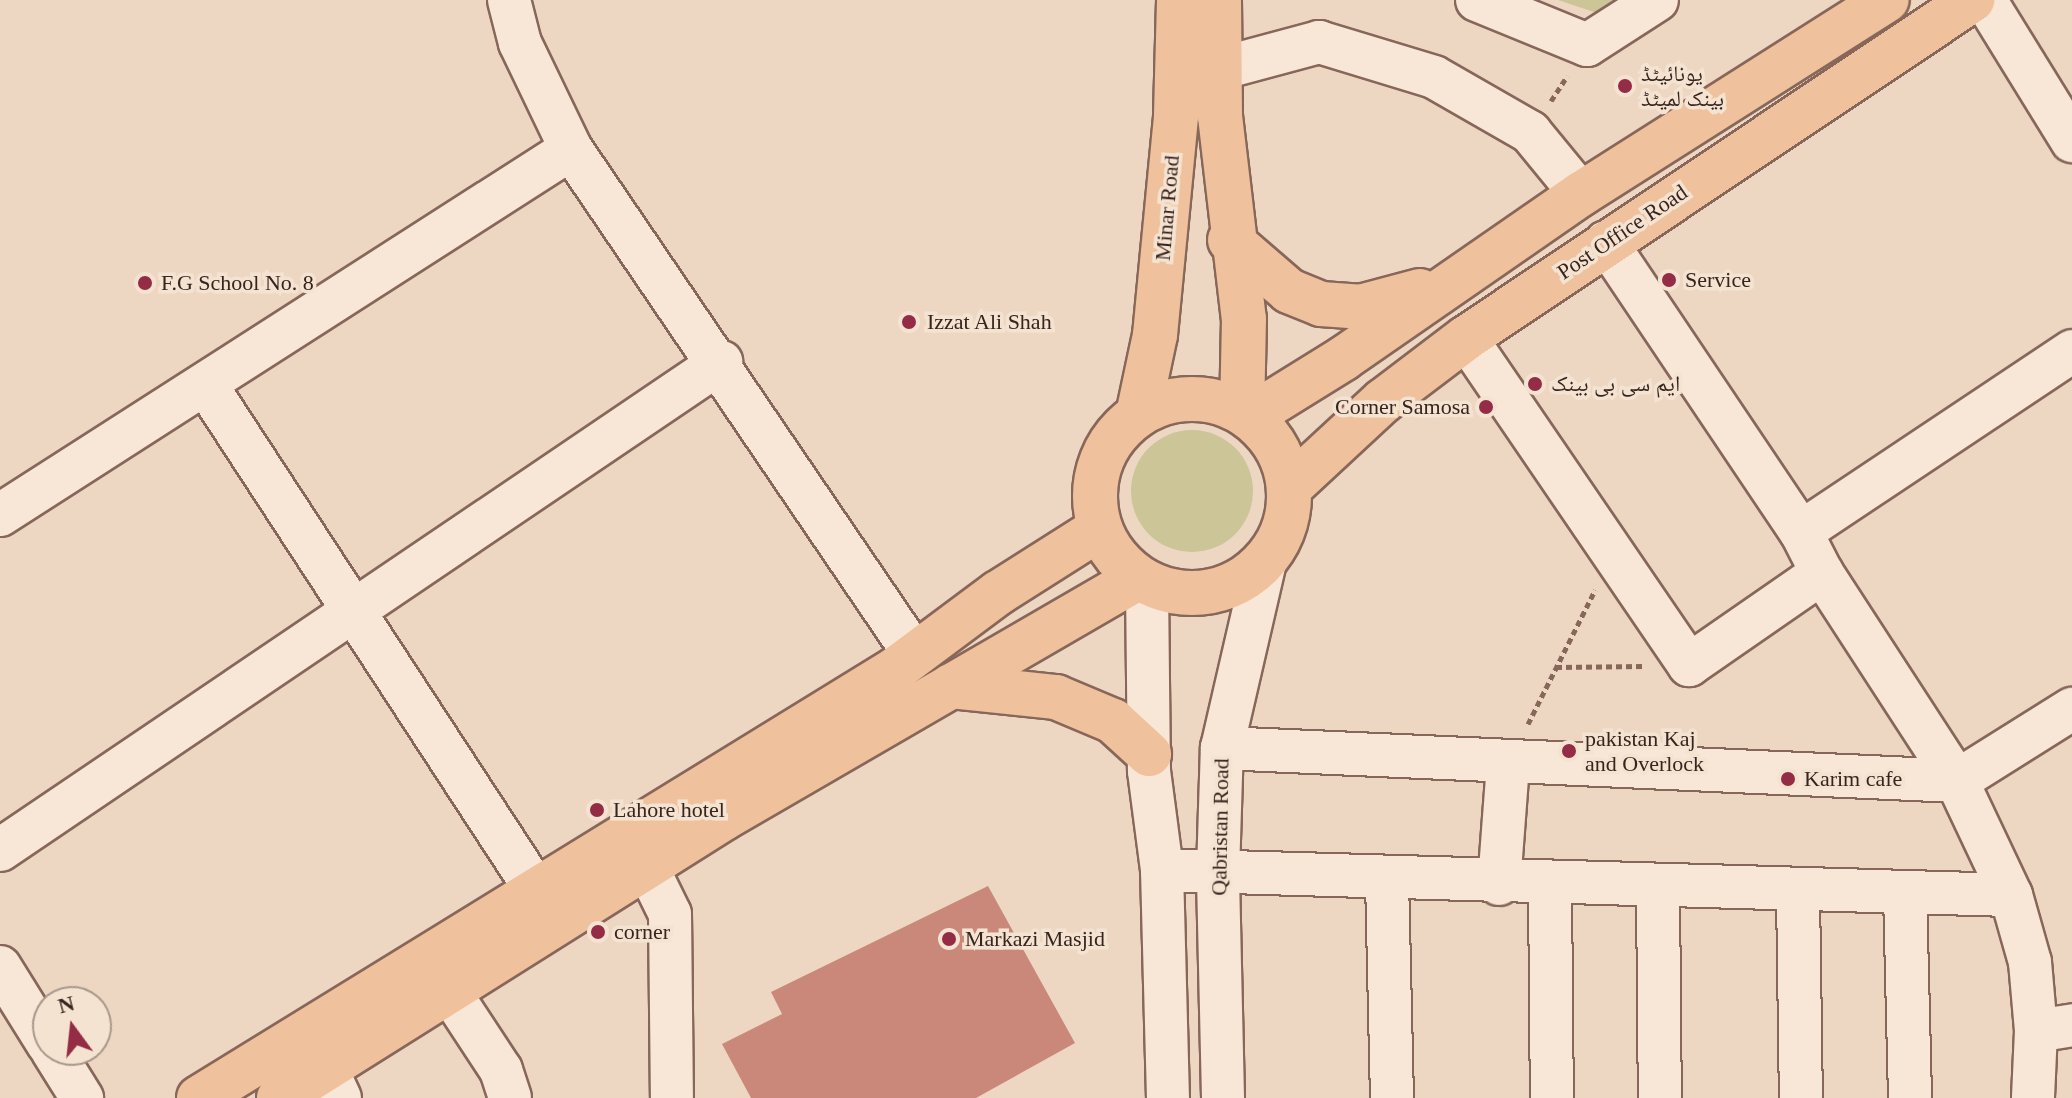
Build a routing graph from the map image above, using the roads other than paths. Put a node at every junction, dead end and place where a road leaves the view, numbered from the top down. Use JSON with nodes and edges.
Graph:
{"nodes":[{"id":1,"x":509,"y":0,"type":"edge"},
{"id":2,"x":1179,"y":0,"type":"edge"},
{"id":3,"x":1219,"y":0,"type":"edge"},
{"id":4,"x":1477,"y":0,"type":"edge"},
{"id":5,"x":1657,"y":0,"type":"edge"},
{"id":6,"x":1887,"y":0,"type":"edge"},
{"id":7,"x":1972,"y":0,"type":"edge"},
{"id":8,"x":1985,"y":0,"type":"edge"},
{"id":9,"x":1219,"y":69,"type":"junction"},
{"id":10,"x":1176,"y":115,"type":"junction"},
{"id":11,"x":1220,"y":116,"type":"junction"},
{"id":12,"x":2072,"y":141,"type":"edge"},
{"id":13,"x":571,"y":149,"type":"junction"},
{"id":14,"x":1581,"y":194,"type":"junction"},
{"id":15,"x":1230,"y":240,"type":"junction"},
{"id":16,"x":1606,"y":242,"type":"junction"},
{"id":17,"x":1462,"y":274,"type":"junction"},
{"id":18,"x":1466,"y":338,"type":"junction"},
{"id":19,"x":2072,"y":351,"type":"edge"},
{"id":20,"x":721,"y":362,"type":"junction"},
{"id":21,"x":206,"y":385,"type":"junction"},
{"id":22,"x":1245,"y":414,"type":"junction"},
{"id":23,"x":1138,"y":415,"type":"junction"},
{"id":24,"x":1290,"y":487,"type":"junction"},
{"id":25,"x":0,"y":515,"type":"edge"},
{"id":26,"x":1099,"y":529,"type":"junction"},
{"id":27,"x":1801,"y":532,"type":"junction"},
{"id":28,"x":1265,"y":562,"type":"junction"},
{"id":29,"x":1822,"y":573,"type":"junction"},
{"id":30,"x":1142,"y":582,"type":"junction"},
{"id":31,"x":354,"y":612,"type":"junction"},
{"id":32,"x":915,"y":655,"type":"junction"},
{"id":33,"x":951,"y":686,"type":"junction"},
{"id":34,"x":2072,"y":709,"type":"edge"},
{"id":35,"x":1222,"y":748,"type":"junction"},
{"id":36,"x":1149,"y":754,"type":"junction"},
{"id":37,"x":1508,"y":764,"type":"junction"},
{"id":38,"x":1957,"y":781,"type":"junction"},
{"id":39,"x":0,"y":850,"type":"edge"},
{"id":40,"x":647,"y":867,"type":"junction"},
{"id":41,"x":1162,"y":870,"type":"junction"},
{"id":42,"x":1218,"y":872,"type":"junction"},
{"id":43,"x":1387,"y":879,"type":"junction"},
{"id":44,"x":1499,"y":884,"type":"junction"},
{"id":45,"x":1550,"y":885,"type":"junction"},
{"id":46,"x":1658,"y":888,"type":"junction"},
{"id":47,"x":536,"y":890,"type":"junction"},
{"id":48,"x":1798,"y":891,"type":"junction"},
{"id":49,"x":1905,"y":893,"type":"junction"},
{"id":50,"x":2011,"y":895,"type":"junction"},
{"id":51,"x":0,"y":967,"type":"edge"},
{"id":52,"x":451,"y":994,"type":"junction"},
{"id":53,"x":32,"y":1018,"type":"edge"},
{"id":54,"x":2054,"y":1028,"type":"edge"},
{"id":55,"x":62,"y":1066,"type":"edge"},
{"id":56,"x":333,"y":1083,"type":"edge"},
{"id":57,"x":82,"y":1098,"type":"edge"},
{"id":58,"x":199,"y":1098,"type":"edge"},
{"id":59,"x":279,"y":1098,"type":"edge"},
{"id":60,"x":510,"y":1098,"type":"edge"},
{"id":61,"x":672,"y":1098,"type":"edge"},
{"id":62,"x":1168,"y":1098,"type":"edge"},
{"id":63,"x":1223,"y":1098,"type":"edge"},
{"id":64,"x":1392,"y":1098,"type":"edge"},
{"id":65,"x":1552,"y":1098,"type":"edge"},
{"id":66,"x":1660,"y":1098,"type":"edge"},
{"id":67,"x":1801,"y":1098,"type":"edge"},
{"id":68,"x":1910,"y":1098,"type":"edge"},
{"id":69,"x":2033,"y":1098,"type":"edge"}],
"edges":[{"from":1,"to":13,"type":"street"},
{"from":2,"to":10,"type":"main road","name":"Minar Road"},
{"from":3,"to":9,"type":"main road"},
{"from":4,"to":5,"type":"street"},
{"from":6,"to":14,"type":"main road"},
{"from":7,"to":16,"type":"main road","name":"Post Office Road"},
{"from":8,"to":12,"type":"street"},
{"from":9,"to":11,"type":"main road"},
{"from":9,"to":14,"type":"street"},
{"from":10,"to":11,"type":"main road"},
{"from":10,"to":23,"type":"main road","name":"Minar Road"},
{"from":11,"to":15,"type":"main road"},
{"from":13,"to":20,"type":"street"},
{"from":13,"to":21,"type":"street"},
{"from":14,"to":17,"type":"main road"},
{"from":15,"to":17,"type":"main road"},
{"from":15,"to":22,"type":"main road"},
{"from":16,"to":18,"type":"main road","name":"Post Office Road"},
{"from":16,"to":27,"type":"street"},
{"from":17,"to":22,"type":"main road"},
{"from":18,"to":24,"type":"main road","name":"Post Office Road"},
{"from":18,"to":29,"type":"street"},
{"from":19,"to":27,"type":"street"},
{"from":20,"to":31,"type":"street"},
{"from":20,"to":32,"type":"street"},
{"from":21,"to":25,"type":"street"},
{"from":21,"to":31,"type":"street"},
{"from":22,"to":23,"type":"main road"},
{"from":22,"to":24,"type":"main road"},
{"from":23,"to":26,"type":"main road"},
{"from":24,"to":28,"type":"main road"},
{"from":26,"to":30,"type":"main road"},
{"from":26,"to":32,"type":"main road"},
{"from":27,"to":29,"type":"street"},
{"from":28,"to":30,"type":"main road"},
{"from":28,"to":35,"type":"street","name":"Qabristan Road"},
{"from":29,"to":38,"type":"street"},
{"from":30,"to":33,"type":"main road"},
{"from":30,"to":36,"type":"street"},
{"from":31,"to":39,"type":"street"},
{"from":31,"to":47,"type":"street"},
{"from":32,"to":47,"type":"main road"},
{"from":33,"to":36,"type":"main road"},
{"from":33,"to":40,"type":"main road"},
{"from":34,"to":38,"type":"street"},
{"from":35,"to":37,"type":"street"},
{"from":35,"to":42,"type":"street","name":"Qabristan Road"},
{"from":36,"to":41,"type":"street"},
{"from":37,"to":38,"type":"street"},
{"from":37,"to":44,"type":"street"},
{"from":38,"to":50,"type":"street"},
{"from":40,"to":52,"type":"main road"},
{"from":40,"to":61,"type":"street"},
{"from":41,"to":42,"type":"street"},
{"from":41,"to":62,"type":"street"},
{"from":42,"to":43,"type":"street"},
{"from":42,"to":63,"type":"street","name":"Qabristan Road"},
{"from":43,"to":44,"type":"street"},
{"from":43,"to":64,"type":"street"},
{"from":44,"to":45,"type":"street"},
{"from":45,"to":46,"type":"street"},
{"from":45,"to":65,"type":"street"},
{"from":46,"to":48,"type":"street"},
{"from":46,"to":66,"type":"street"},
{"from":47,"to":58,"type":"main road"},
{"from":48,"to":49,"type":"street"},
{"from":48,"to":67,"type":"street"},
{"from":49,"to":50,"type":"street"},
{"from":49,"to":68,"type":"street"},
{"from":50,"to":54,"type":"street"},
{"from":51,"to":53,"type":"street"},
{"from":52,"to":56,"type":"main road"},
{"from":52,"to":60,"type":"street"},
{"from":54,"to":69,"type":"street"},
{"from":55,"to":57,"type":"street"},
{"from":56,"to":59,"type":"main road"}]}
